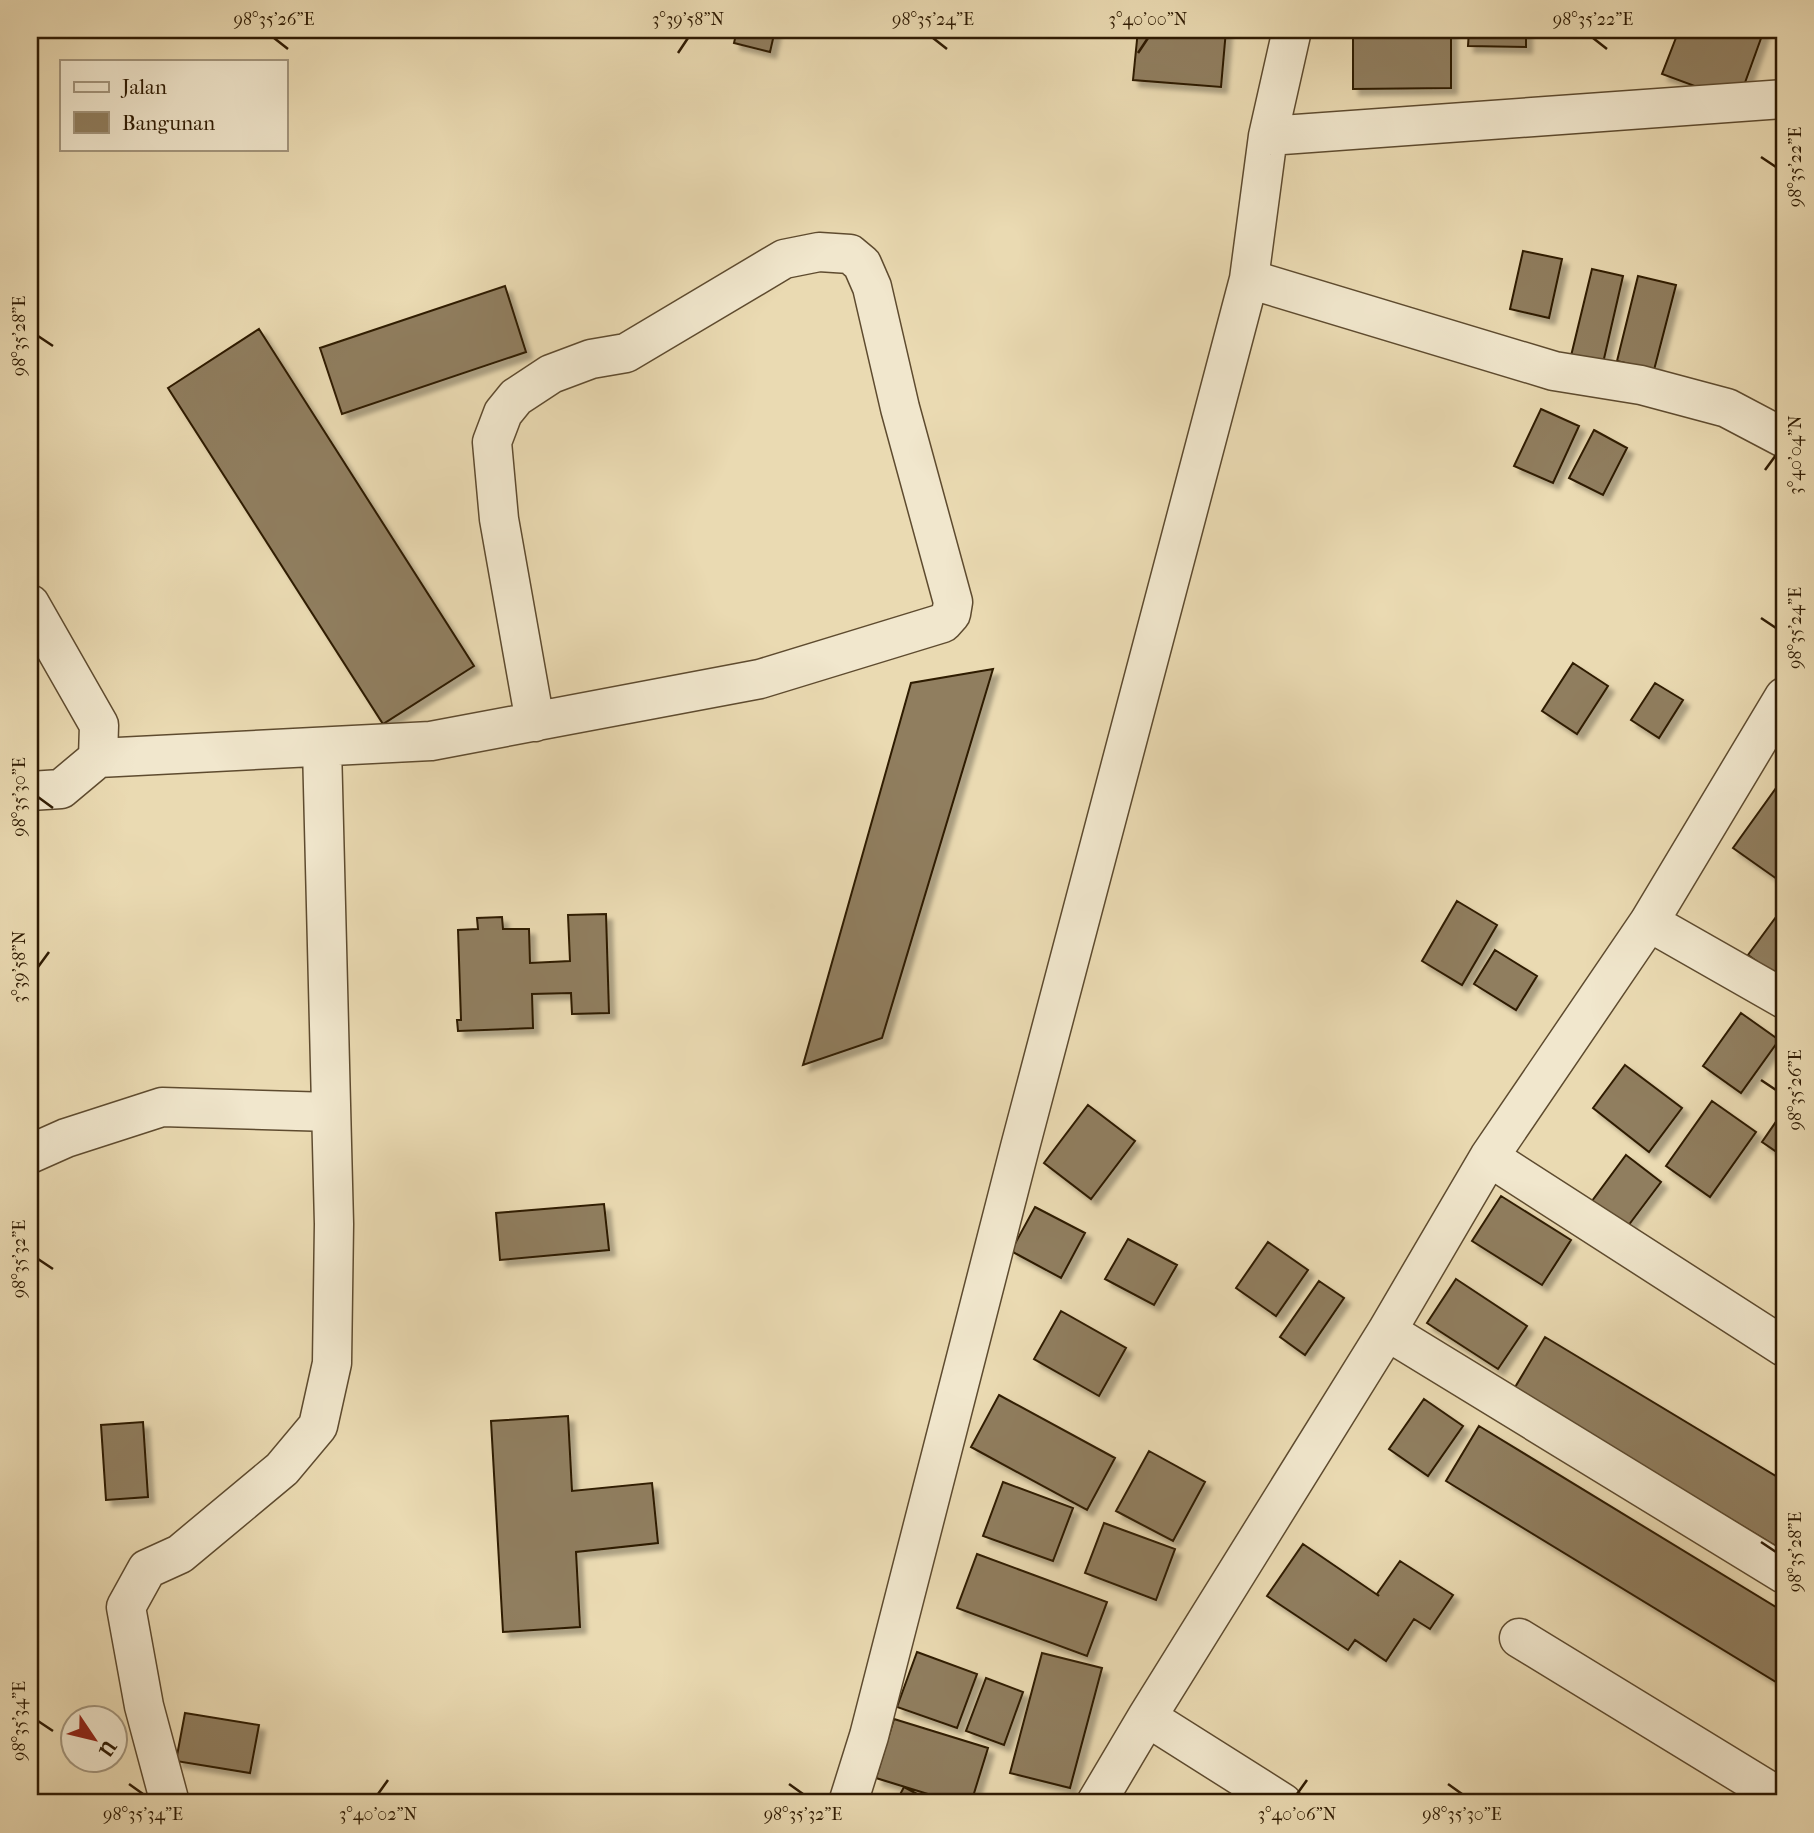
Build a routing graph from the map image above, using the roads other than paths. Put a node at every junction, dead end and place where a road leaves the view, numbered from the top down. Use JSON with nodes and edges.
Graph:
{"nodes":[{"id":1,"x":1293,"y":30,"type":"edge"},
{"id":2,"x":1784,"y":99,"type":"edge"},
{"id":3,"x":1268,"y":136,"type":"junction"},
{"id":4,"x":1249,"y":279,"type":"junction"},
{"id":5,"x":1784,"y":438,"type":"edge"},
{"id":6,"x":30,"y":604,"type":"edge"},
{"id":7,"x":1784,"y":698,"type":"edge"},
{"id":8,"x":535,"y":722,"type":"junction"},
{"id":9,"x":321,"y":747,"type":"junction"},
{"id":10,"x":98,"y":758,"type":"junction"},
{"id":11,"x":30,"y":791,"type":"edge"},
{"id":12,"x":1649,"y":922,"type":"junction"},
{"id":13,"x":1784,"y":999,"type":"edge"},
{"id":14,"x":331,"y":1112,"type":"junction"},
{"id":15,"x":30,"y":1154,"type":"edge"},
{"id":16,"x":1489,"y":1157,"type":"junction"},
{"id":17,"x":1387,"y":1331,"type":"junction"},
{"id":18,"x":1784,"y":1347,"type":"edge"},
{"id":19,"x":1784,"y":1574,"type":"edge"},
{"id":20,"x":1518,"y":1638,"type":"dead end"},
{"id":21,"x":1147,"y":1717,"type":"junction"},
{"id":22,"x":1784,"y":1800,"type":"edge"},
{"id":23,"x":170,"y":1803,"type":"edge"},
{"id":24,"x":848,"y":1803,"type":"edge"},
{"id":25,"x":1096,"y":1803,"type":"edge"},
{"id":26,"x":1283,"y":1803,"type":"edge"}],
"edges":[{"from":1,"to":3,"type":"street"},
{"from":2,"to":3,"type":"street"},
{"from":3,"to":4,"type":"street"},
{"from":4,"to":5,"type":"street"},
{"from":4,"to":24,"type":"street"},
{"from":6,"to":10,"type":"street"},
{"from":7,"to":12,"type":"street"},
{"from":8,"to":8,"type":"street"},
{"from":8,"to":9,"type":"street"},
{"from":9,"to":10,"type":"street"},
{"from":9,"to":14,"type":"street"},
{"from":10,"to":11,"type":"street"},
{"from":12,"to":13,"type":"street"},
{"from":12,"to":16,"type":"street"},
{"from":14,"to":15,"type":"street"},
{"from":14,"to":23,"type":"street"},
{"from":16,"to":17,"type":"street"},
{"from":16,"to":18,"type":"street"},
{"from":17,"to":19,"type":"street"},
{"from":17,"to":21,"type":"street"},
{"from":20,"to":22,"type":"street"},
{"from":21,"to":25,"type":"street"},
{"from":21,"to":26,"type":"street"}]}
